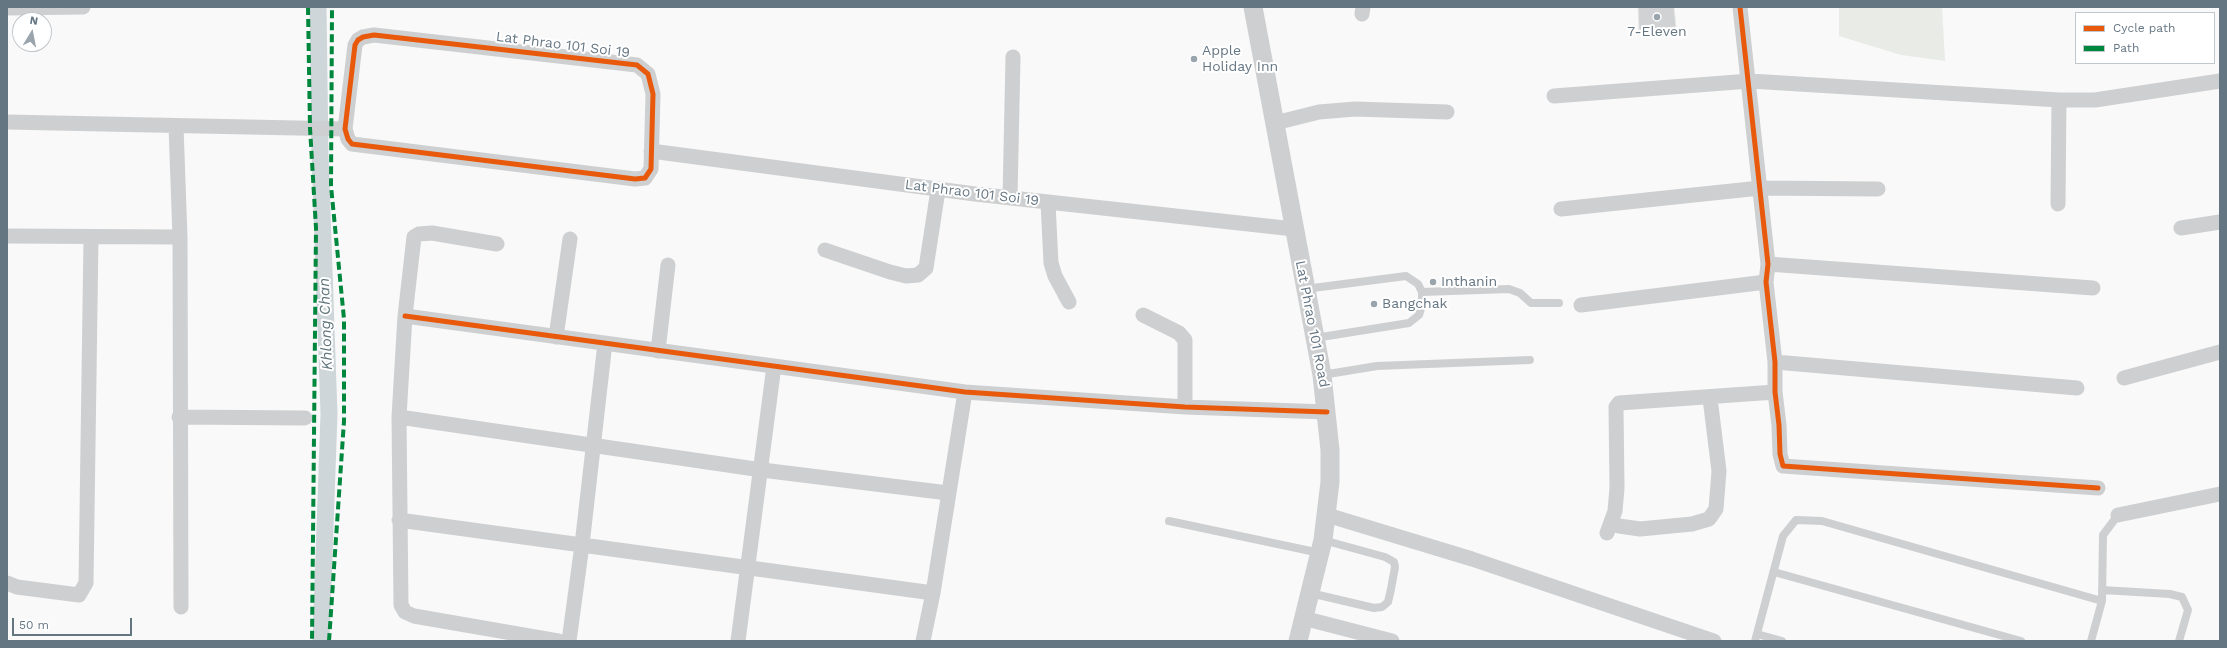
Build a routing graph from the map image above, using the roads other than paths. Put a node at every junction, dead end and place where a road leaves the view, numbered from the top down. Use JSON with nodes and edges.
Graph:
{"nodes":[{"id":1,"x":83,"y":7,"type":"edge"},
{"id":2,"x":1254,"y":7,"type":"edge"},
{"id":3,"x":1740,"y":7,"type":"edge"},
{"id":4,"x":7,"y":8,"type":"edge"},
{"id":5,"x":1014,"y":57,"type":"dead end"},
{"id":6,"x":1750,"y":81,"type":"junction"},
{"id":7,"x":2220,"y":81,"type":"edge"},
{"id":8,"x":1554,"y":96,"type":"dead end"},
{"id":9,"x":2059,"y":100,"type":"junction"},
{"id":10,"x":1447,"y":112,"type":"dead end"},
{"id":11,"x":7,"y":122,"type":"edge"},
{"id":12,"x":1275,"y":123,"type":"junction"},
{"id":13,"x":176,"y":126,"type":"junction"},
{"id":14,"x":345,"y":129,"type":"junction"},
{"id":15,"x":651,"y":151,"type":"junction"},
{"id":16,"x":1760,"y":188,"type":"junction"},
{"id":17,"x":1878,"y":189,"type":"dead end"},
{"id":18,"x":938,"y":190,"type":"junction"},
{"id":19,"x":1010,"y":198,"type":"junction"},
{"id":20,"x":1048,"y":203,"type":"junction"},
{"id":21,"x":2058,"y":204,"type":"dead end"},
{"id":22,"x":1561,"y":209,"type":"dead end"},
{"id":23,"x":2220,"y":222,"type":"edge"},
{"id":24,"x":2181,"y":228,"type":"dead end"},
{"id":25,"x":1294,"y":229,"type":"junction"},
{"id":26,"x":7,"y":236,"type":"edge"},
{"id":27,"x":180,"y":237,"type":"junction"},
{"id":28,"x":91,"y":238,"type":"junction"},
{"id":29,"x":570,"y":239,"type":"dead end"},
{"id":30,"x":497,"y":244,"type":"dead end"},
{"id":31,"x":825,"y":250,"type":"dead end"},
{"id":32,"x":1768,"y":264,"type":"junction"},
{"id":33,"x":668,"y":265,"type":"dead end"},
{"id":34,"x":1766,"y":282,"type":"junction"},
{"id":35,"x":2093,"y":288,"type":"dead end"},
{"id":36,"x":1305,"y":289,"type":"junction"},
{"id":37,"x":1422,"y":292,"type":"junction"},
{"id":38,"x":1069,"y":302,"type":"dead end"},
{"id":39,"x":1559,"y":303,"type":"dead end"},
{"id":40,"x":1580,"y":305,"type":"dead end"},
{"id":41,"x":1143,"y":315,"type":"dead end"},
{"id":42,"x":405,"y":316,"type":"junction"},
{"id":43,"x":556,"y":336,"type":"junction"},
{"id":44,"x":1314,"y":338,"type":"junction"},
{"id":45,"x":605,"y":343,"type":"junction"},
{"id":46,"x":658,"y":351,"type":"junction"},
{"id":47,"x":2220,"y":352,"type":"edge"},
{"id":48,"x":1530,"y":360,"type":"dead end"},
{"id":49,"x":1775,"y":362,"type":"junction"},
{"id":50,"x":774,"y":366,"type":"junction"},
{"id":51,"x":1322,"y":375,"type":"junction"},
{"id":52,"x":2124,"y":378,"type":"dead end"},
{"id":53,"x":2077,"y":388,"type":"dead end"},
{"id":54,"x":965,"y":392,"type":"junction"},
{"id":55,"x":1775,"y":392,"type":"junction"},
{"id":56,"x":1710,"y":398,"type":"junction"},
{"id":57,"x":1185,"y":407,"type":"junction"},
{"id":58,"x":1328,"y":412,"type":"junction"},
{"id":59,"x":179,"y":417,"type":"junction"},
{"id":60,"x":399,"y":417,"type":"junction"},
{"id":61,"x":305,"y":418,"type":"dead end"},
{"id":62,"x":593,"y":445,"type":"junction"},
{"id":63,"x":762,"y":470,"type":"junction"},
{"id":64,"x":2098,"y":488,"type":"dead end"},
{"id":65,"x":948,"y":493,"type":"junction"},
{"id":66,"x":2220,"y":494,"type":"edge"},
{"id":67,"x":1327,"y":515,"type":"junction"},
{"id":68,"x":2118,"y":515,"type":"joint"},
{"id":69,"x":399,"y":520,"type":"junction"},
{"id":70,"x":1169,"y":521,"type":"dead end"},
{"id":71,"x":582,"y":545,"type":"junction"},
{"id":72,"x":1322,"y":547,"type":"junction"},
{"id":73,"x":749,"y":568,"type":"junction"},
{"id":74,"x":1774,"y":572,"type":"junction"},
{"id":75,"x":7,"y":583,"type":"edge"},
{"id":76,"x":2102,"y":590,"type":"junction"},
{"id":77,"x":932,"y":593,"type":"junction"},
{"id":78,"x":1310,"y":593,"type":"junction"},
{"id":79,"x":2102,"y":601,"type":"junction"},
{"id":80,"x":181,"y":607,"type":"dead end"},
{"id":81,"x":1304,"y":618,"type":"junction"},
{"id":82,"x":1756,"y":637,"type":"edge"},
{"id":83,"x":558,"y":641,"type":"edge"},
{"id":84,"x":569,"y":641,"type":"edge"},
{"id":85,"x":738,"y":641,"type":"edge"},
{"id":86,"x":923,"y":641,"type":"edge"},
{"id":87,"x":1298,"y":641,"type":"edge"},
{"id":88,"x":1392,"y":641,"type":"edge"},
{"id":89,"x":1714,"y":641,"type":"edge"},
{"id":90,"x":1782,"y":641,"type":"edge"},
{"id":91,"x":2021,"y":641,"type":"edge"},
{"id":92,"x":2091,"y":641,"type":"edge"},
{"id":93,"x":2179,"y":641,"type":"edge"}],
"edges":[{"from":1,"to":4,"type":"street"},
{"from":2,"to":12,"type":"street","name":"Lat Phrao 101 Road"},
{"from":3,"to":6,"type":"street"},
{"from":5,"to":19,"type":"street"},
{"from":6,"to":8,"type":"street"},
{"from":6,"to":9,"type":"street"},
{"from":6,"to":16,"type":"street"},
{"from":7,"to":9,"type":"street"},
{"from":9,"to":21,"type":"street"},
{"from":10,"to":12,"type":"street"},
{"from":11,"to":13,"type":"street"},
{"from":12,"to":25,"type":"street","name":"Lat Phrao 101 Road"},
{"from":13,"to":14,"type":"street"},
{"from":13,"to":27,"type":"street"},
{"from":14,"to":15,"type":"street","name":"Lat Phrao 101 Soi 19"},
{"from":14,"to":15,"type":"street","name":"Lat Phrao 101 Soi 19"},
{"from":15,"to":18,"type":"street","name":"Lat Phrao 101 Soi 19"},
{"from":16,"to":17,"type":"street"},
{"from":16,"to":22,"type":"street"},
{"from":16,"to":32,"type":"street"},
{"from":18,"to":19,"type":"street","name":"Lat Phrao 101 Soi 19"},
{"from":18,"to":31,"type":"street"},
{"from":19,"to":20,"type":"street","name":"Lat Phrao 101 Soi 19"},
{"from":20,"to":25,"type":"street","name":"Lat Phrao 101 Soi 19"},
{"from":20,"to":38,"type":"street"},
{"from":23,"to":24,"type":"street"},
{"from":25,"to":36,"type":"street","name":"Lat Phrao 101 Road"},
{"from":26,"to":28,"type":"street"},
{"from":27,"to":28,"type":"street"},
{"from":27,"to":59,"type":"street"},
{"from":28,"to":75,"type":"street"},
{"from":29,"to":43,"type":"street"},
{"from":30,"to":42,"type":"street"},
{"from":32,"to":34,"type":"street"},
{"from":32,"to":35,"type":"street"},
{"from":33,"to":46,"type":"street"},
{"from":34,"to":40,"type":"street"},
{"from":34,"to":49,"type":"street"},
{"from":36,"to":37,"type":"lane"},
{"from":36,"to":44,"type":"street","name":"Lat Phrao 101 Road"},
{"from":37,"to":39,"type":"lane"},
{"from":37,"to":44,"type":"lane"},
{"from":41,"to":57,"type":"street"},
{"from":42,"to":43,"type":"street"},
{"from":42,"to":60,"type":"street"},
{"from":43,"to":45,"type":"street"},
{"from":44,"to":51,"type":"street","name":"Lat Phrao 101 Road"},
{"from":45,"to":46,"type":"street"},
{"from":45,"to":62,"type":"street"},
{"from":46,"to":50,"type":"street"},
{"from":47,"to":52,"type":"street"},
{"from":48,"to":51,"type":"lane"},
{"from":49,"to":53,"type":"street"},
{"from":49,"to":55,"type":"street"},
{"from":50,"to":54,"type":"street"},
{"from":50,"to":63,"type":"street"},
{"from":51,"to":58,"type":"street","name":"Lat Phrao 101 Road"},
{"from":54,"to":57,"type":"street"},
{"from":54,"to":65,"type":"street"},
{"from":55,"to":56,"type":"street"},
{"from":55,"to":64,"type":"street"},
{"from":56,"to":56,"type":"street"},
{"from":57,"to":58,"type":"street"},
{"from":58,"to":67,"type":"street","name":"Lat Phrao 101 Road"},
{"from":59,"to":61,"type":"street"},
{"from":59,"to":80,"type":"street"},
{"from":60,"to":62,"type":"street"},
{"from":60,"to":69,"type":"street"},
{"from":62,"to":63,"type":"street"},
{"from":62,"to":71,"type":"street"},
{"from":63,"to":65,"type":"street"},
{"from":63,"to":73,"type":"street"},
{"from":65,"to":77,"type":"street"},
{"from":66,"to":68,"type":"street"},
{"from":67,"to":72,"type":"street","name":"Lat Phrao 101 Road"},
{"from":67,"to":89,"type":"street"},
{"from":68,"to":76,"type":"lane"},
{"from":69,"to":71,"type":"street"},
{"from":69,"to":83,"type":"street"},
{"from":70,"to":72,"type":"lane"},
{"from":71,"to":73,"type":"street"},
{"from":71,"to":84,"type":"street"},
{"from":72,"to":78,"type":"street","name":"Lat Phrao 101 Road"},
{"from":72,"to":78,"type":"lane"},
{"from":73,"to":77,"type":"street"},
{"from":73,"to":85,"type":"street"},
{"from":74,"to":79,"type":"lane"},
{"from":74,"to":82,"type":"lane"},
{"from":74,"to":91,"type":"lane"},
{"from":76,"to":79,"type":"lane"},
{"from":76,"to":93,"type":"lane"},
{"from":77,"to":86,"type":"street"},
{"from":78,"to":81,"type":"street","name":"Lat Phrao 101 Road"},
{"from":79,"to":92,"type":"lane"},
{"from":81,"to":87,"type":"street","name":"Lat Phrao 101 Road"},
{"from":81,"to":88,"type":"street"},
{"from":82,"to":90,"type":"lane"}]}
